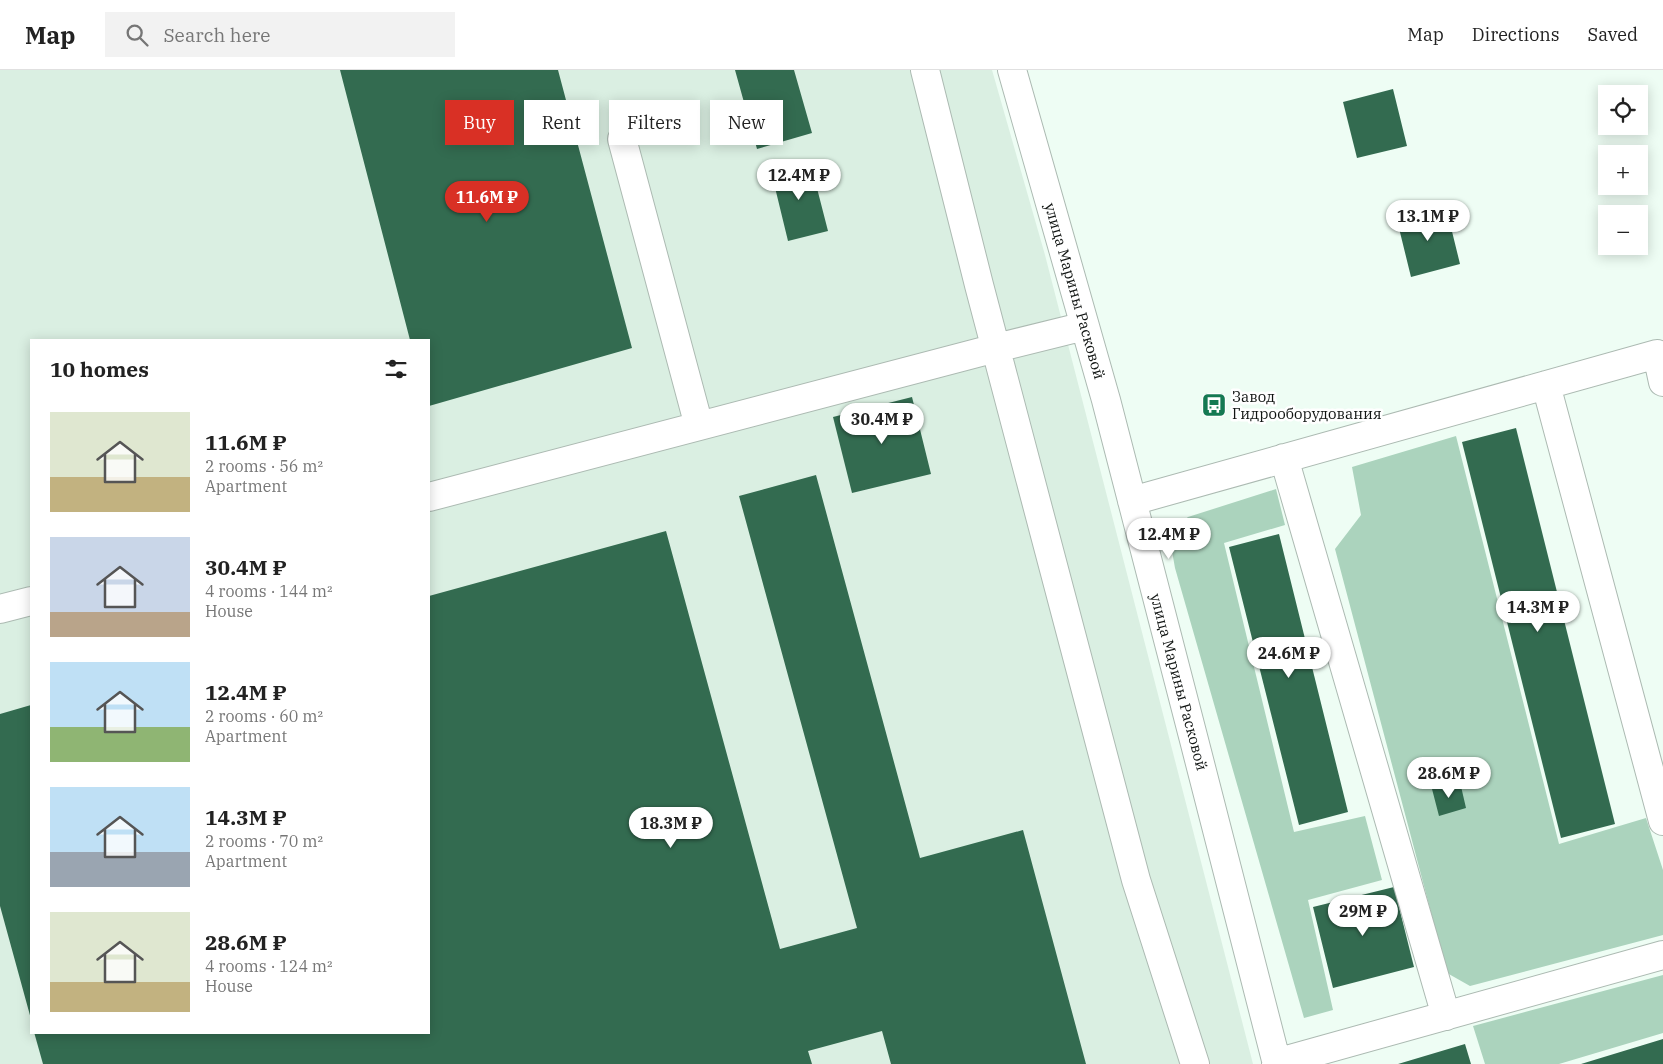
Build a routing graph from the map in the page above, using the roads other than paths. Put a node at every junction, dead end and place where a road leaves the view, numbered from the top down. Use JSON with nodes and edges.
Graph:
{"nodes":[{"id":1,"x":925,"y":70,"type":"edge"},
{"id":2,"x":1012,"y":70,"type":"edge"},
{"id":3,"x":624,"y":145,"type":"edge"},
{"id":4,"x":1085,"y":326,"type":"junction"},
{"id":5,"x":996,"y":348,"type":"junction"},
{"id":6,"x":1660,"y":353,"type":"edge"},
{"id":7,"x":1663,"y":382,"type":"edge"},
{"id":8,"x":1546,"y":385,"type":"junction"},
{"id":9,"x":700,"y":426,"type":"junction"},
{"id":10,"x":1284,"y":458,"type":"junction"},
{"id":11,"x":430,"y":497,"type":"edge"},
{"id":12,"x":1132,"y":501,"type":"junction"},
{"id":13,"x":30,"y":601,"type":"edge"},
{"id":14,"x":0,"y":610,"type":"edge"},
{"id":15,"x":1663,"y":821,"type":"edge"},
{"id":16,"x":1663,"y":955,"type":"edge"},
{"id":17,"x":1446,"y":1016,"type":"junction"},
{"id":18,"x":1276,"y":1063,"type":"edge"},
{"id":19,"x":1194,"y":1064,"type":"edge"}],
"edges":[{"from":1,"to":5,"type":"street"},
{"from":2,"to":4,"type":"street","name":"улица Марины Расковой"},
{"from":3,"to":9,"type":"street"},
{"from":4,"to":5,"type":"street"},
{"from":4,"to":12,"type":"street","name":"улица Марины Расковой"},
{"from":5,"to":9,"type":"street"},
{"from":5,"to":19,"type":"street"},
{"from":6,"to":7,"type":"street"},
{"from":6,"to":8,"type":"street"},
{"from":8,"to":10,"type":"street"},
{"from":8,"to":15,"type":"street"},
{"from":9,"to":11,"type":"street"},
{"from":10,"to":12,"type":"street"},
{"from":10,"to":17,"type":"street"},
{"from":12,"to":18,"type":"street","name":"улица Марины Расковой"},
{"from":13,"to":14,"type":"street"},
{"from":16,"to":17,"type":"street"},
{"from":17,"to":18,"type":"street"}]}
